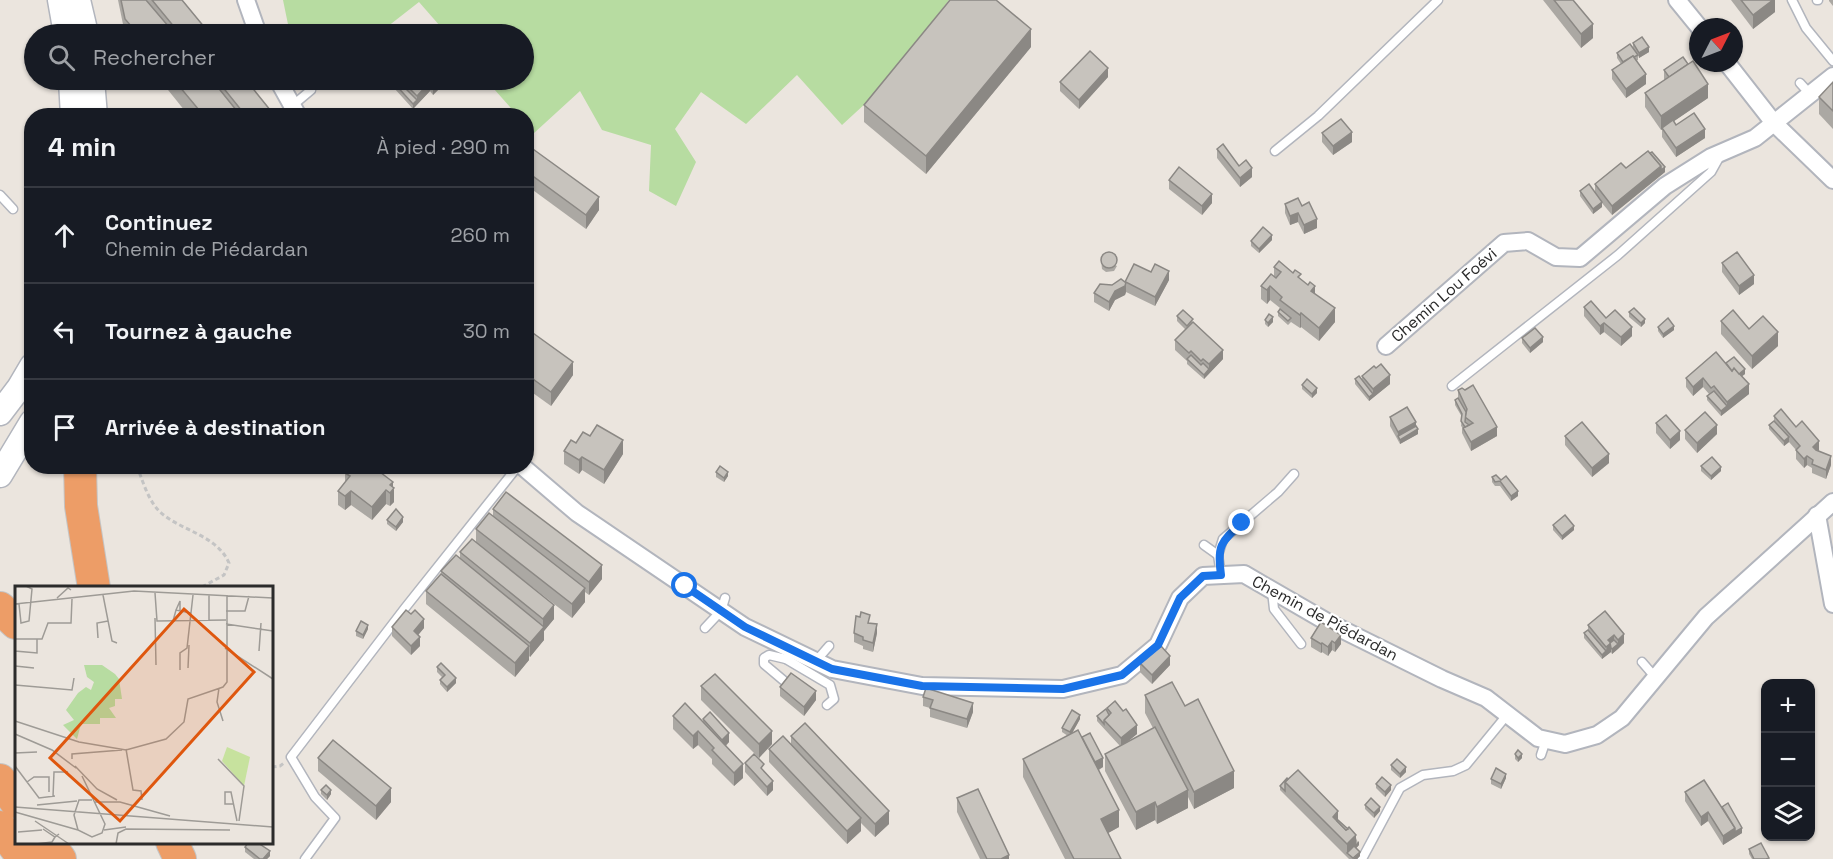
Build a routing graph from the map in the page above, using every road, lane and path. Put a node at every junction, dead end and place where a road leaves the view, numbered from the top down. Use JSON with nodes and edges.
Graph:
{"nodes":[{"id":1,"x":60,"y":0,"type":"edge"},
{"id":2,"x":78,"y":0,"type":"edge"},
{"id":3,"x":246,"y":0,"type":"edge"},
{"id":4,"x":1438,"y":0,"type":"edge"},
{"id":5,"x":1677,"y":0,"type":"edge"},
{"id":6,"x":1792,"y":0,"type":"edge"},
{"id":7,"x":1692,"y":18,"type":"edge"},
{"id":8,"x":64,"y":24,"type":"edge"},
{"id":9,"x":84,"y":24,"type":"edge"},
{"id":10,"x":254,"y":24,"type":"edge"},
{"id":11,"x":1833,"y":61,"type":"edge"},
{"id":12,"x":1734,"y":72,"type":"edge"},
{"id":13,"x":1833,"y":76,"type":"edge"},
{"id":14,"x":72,"y":90,"type":"edge"},
{"id":15,"x":93,"y":90,"type":"edge"},
{"id":16,"x":283,"y":90,"type":"edge"},
{"id":17,"x":311,"y":90,"type":"dead end"},
{"id":18,"x":73,"y":108,"type":"edge"},
{"id":19,"x":94,"y":108,"type":"edge"},
{"id":20,"x":293,"y":108,"type":"edge"},
{"id":21,"x":297,"y":108,"type":"edge"},
{"id":22,"x":1774,"y":123,"type":"junction"},
{"id":23,"x":1275,"y":151,"type":"dead end"},
{"id":24,"x":1722,"y":152,"type":"junction"},
{"id":25,"x":1833,"y":180,"type":"edge"},
{"id":26,"x":0,"y":195,"type":"edge"},
{"id":27,"x":12,"y":210,"type":"dead end"},
{"id":28,"x":1386,"y":346,"type":"dead end"},
{"id":29,"x":24,"y":380,"type":"edge"},
{"id":30,"x":1452,"y":386,"type":"dead end"},
{"id":31,"x":0,"y":413,"type":"edge"},
{"id":32,"x":24,"y":435,"type":"edge"},
{"id":33,"x":534,"y":469,"type":"edge"},
{"id":34,"x":80,"y":474,"type":"edge"},
{"id":35,"x":140,"y":474,"type":"edge"},
{"id":36,"x":512,"y":474,"type":"edge"},
{"id":37,"x":1294,"y":474,"type":"dead end"},
{"id":38,"x":0,"y":475,"type":"edge"},
{"id":39,"x":1833,"y":502,"type":"edge"},
{"id":40,"x":1817,"y":515,"type":"junction"},
{"id":41,"x":1204,"y":545,"type":"dead end"},
{"id":42,"x":1218,"y":555,"type":"junction"},
{"id":43,"x":1221,"y":575,"type":"junction"},
{"id":44,"x":94,"y":586,"type":"edge"},
{"id":45,"x":204,"y":586,"type":"edge"},
{"id":46,"x":1272,"y":590,"type":"junction"},
{"id":47,"x":723,"y":604,"type":"junction"},
{"id":48,"x":1833,"y":604,"type":"edge"},
{"id":49,"x":0,"y":608,"type":"edge"},
{"id":50,"x":15,"y":622,"type":"edge"},
{"id":51,"x":705,"y":628,"type":"dead end"},
{"id":52,"x":1301,"y":644,"type":"dead end"},
{"id":53,"x":829,"y":646,"type":"dead end"},
{"id":54,"x":789,"y":654,"type":"junction"},
{"id":55,"x":816,"y":661,"type":"junction"},
{"id":56,"x":1642,"y":662,"type":"dead end"},
{"id":57,"x":1655,"y":677,"type":"junction"},
{"id":58,"x":783,"y":680,"type":"edge"},
{"id":59,"x":827,"y":705,"type":"dead end"},
{"id":60,"x":1507,"y":715,"type":"junction"},
{"id":61,"x":0,"y":780,"type":"edge"},
{"id":62,"x":15,"y":801,"type":"edge"},
{"id":63,"x":0,"y":827,"type":"edge"},
{"id":64,"x":48,"y":844,"type":"edge"},
{"id":65,"x":172,"y":844,"type":"edge"},
{"id":66,"x":24,"y":859,"type":"edge"},
{"id":67,"x":60,"y":859,"type":"edge"},
{"id":68,"x":180,"y":859,"type":"edge"},
{"id":69,"x":305,"y":859,"type":"edge"},
{"id":70,"x":1362,"y":859,"type":"edge"}],
"edges":[{"from":1,"to":8,"type":"main road"},
{"from":2,"to":9,"type":"main road"},
{"from":3,"to":10,"type":"street"},
{"from":4,"to":23,"type":"lane"},
{"from":5,"to":7,"type":"street"},
{"from":6,"to":11,"type":"lane"},
{"from":12,"to":22,"type":"street"},
{"from":13,"to":22,"type":"street","name":"Chemin Lou Foévi"},
{"from":14,"to":18,"type":"main road"},
{"from":15,"to":19,"type":"main road"},
{"from":16,"to":20,"type":"street"},
{"from":17,"to":21,"type":"lane"},
{"from":22,"to":24,"type":"street","name":"Chemin Lou Foévi"},
{"from":22,"to":25,"type":"street"},
{"from":24,"to":28,"type":"street","name":"Chemin Lou Foévi"},
{"from":24,"to":30,"type":"lane"},
{"from":26,"to":27,"type":"lane"},
{"from":29,"to":31,"type":"main road"},
{"from":32,"to":38,"type":"main road"},
{"from":33,"to":47,"type":"street","name":"Chemin de Piédardan"},
{"from":34,"to":44,"type":"highway"},
{"from":35,"to":45,"type":"path"},
{"from":36,"to":69,"type":"lane"},
{"from":37,"to":42,"type":"lane"},
{"from":39,"to":40,"type":"street","name":"Chemin de Piédardan"},
{"from":40,"to":48,"type":"street"},
{"from":40,"to":57,"type":"street","name":"Chemin de Piédardan"},
{"from":41,"to":42,"type":"lane"},
{"from":42,"to":43,"type":"lane"},
{"from":43,"to":46,"type":"street","name":"Chemin de Piédardan"},
{"from":43,"to":55,"type":"street","name":"Chemin de Piédardan"},
{"from":46,"to":52,"type":"lane"},
{"from":46,"to":60,"type":"street","name":"Chemin de Piédardan"},
{"from":47,"to":51,"type":"lane"},
{"from":47,"to":54,"type":"street","name":"Chemin de Piédardan"},
{"from":49,"to":50,"type":"highway"},
{"from":53,"to":55,"type":"lane"},
{"from":54,"to":55,"type":"street","name":"Chemin de Piédardan"},
{"from":54,"to":58,"type":"lane"},
{"from":54,"to":59,"type":"lane"},
{"from":56,"to":57,"type":"lane"},
{"from":57,"to":60,"type":"street","name":"Chemin de Piédardan"},
{"from":60,"to":70,"type":"lane"},
{"from":61,"to":62,"type":"highway"},
{"from":63,"to":66,"type":"highway"},
{"from":64,"to":67,"type":"highway"},
{"from":65,"to":68,"type":"highway"}]}
